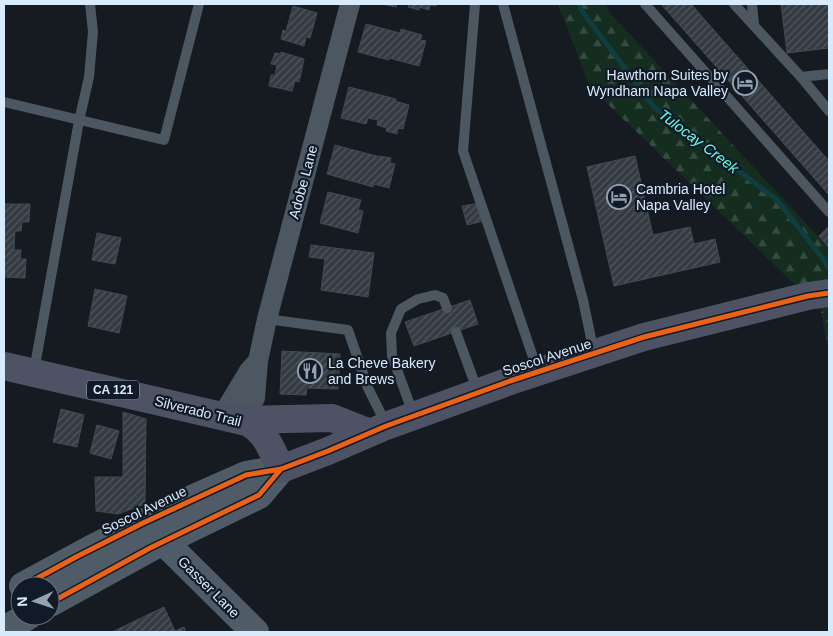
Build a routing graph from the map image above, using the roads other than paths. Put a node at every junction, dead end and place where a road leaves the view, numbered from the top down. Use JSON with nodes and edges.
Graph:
{"nodes":[{"id":1,"x":90,"y":4,"type":"edge"},
{"id":2,"x":199,"y":4,"type":"edge"},
{"id":3,"x":350,"y":4,"type":"edge"},
{"id":4,"x":475,"y":4,"type":"edge"},
{"id":5,"x":503,"y":4,"type":"edge"},
{"id":6,"x":645,"y":4,"type":"edge"},
{"id":7,"x":734,"y":4,"type":"edge"},
{"id":8,"x":752,"y":4,"type":"edge"},
{"id":9,"x":754,"y":25,"type":"junction"},
{"id":10,"x":829,"y":74,"type":"edge"},
{"id":11,"x":801,"y":77,"type":"junction"},
{"id":12,"x":4,"y":102,"type":"edge"},
{"id":13,"x":829,"y":111,"type":"edge"},
{"id":14,"x":79,"y":120,"type":"junction"},
{"id":15,"x":829,"y":212,"type":"edge"},
{"id":16,"x":819,"y":295,"type":"edge"},
{"id":17,"x":447,"y":308,"type":"dead end"},
{"id":18,"x":266,"y":319,"type":"junction"},
{"id":19,"x":456,"y":332,"type":"dead end"},
{"id":20,"x":596,"y":353,"type":"junction"},
{"id":21,"x":4,"y":366,"type":"edge"},
{"id":22,"x":540,"y":371,"type":"junction"},
{"id":23,"x":34,"y":372,"type":"junction"},
{"id":24,"x":478,"y":393,"type":"junction"},
{"id":25,"x":414,"y":416,"type":"junction"},
{"id":26,"x":231,"y":418,"type":"junction"},
{"id":27,"x":378,"y":430,"type":"junction"},
{"id":28,"x":281,"y":469,"type":"junction"},
{"id":29,"x":163,"y":541,"type":"junction"},
{"id":30,"x":41,"y":576,"type":"edge"},
{"id":31,"x":60,"y":597,"type":"edge"},
{"id":32,"x":256,"y":632,"type":"edge"}],
"edges":[{"from":1,"to":14,"type":"lane"},
{"from":2,"to":14,"type":"lane"},
{"from":3,"to":18,"type":"street","name":"Adobe Lane"},
{"from":4,"to":22,"type":"lane"},
{"from":5,"to":20,"type":"lane"},
{"from":6,"to":15,"type":"lane"},
{"from":7,"to":9,"type":"lane"},
{"from":8,"to":9,"type":"lane"},
{"from":9,"to":11,"type":"lane"},
{"from":10,"to":11,"type":"lane"},
{"from":11,"to":13,"type":"lane"},
{"from":12,"to":14,"type":"lane"},
{"from":14,"to":23,"type":"lane"},
{"from":16,"to":20,"type":"main road","name":"Soscol Avenue"},
{"from":17,"to":25,"type":"lane"},
{"from":18,"to":26,"type":"street","name":"Adobe Lane"},
{"from":18,"to":27,"type":"lane"},
{"from":19,"to":24,"type":"lane"},
{"from":20,"to":22,"type":"main road","name":"Soscol Avenue"},
{"from":21,"to":23,"type":"main road","name":"Silverado Trail","number":"CA 121"},
{"from":22,"to":24,"type":"main road","name":"Soscol Avenue"},
{"from":23,"to":26,"type":"main road","name":"Silverado Trail","number":"CA 121"},
{"from":24,"to":25,"type":"main road","name":"Soscol Avenue"},
{"from":25,"to":27,"type":"main road","name":"Soscol Avenue"},
{"from":26,"to":27,"type":"main road"},
{"from":26,"to":28,"type":"main road","name":"Silverado Trail","number":"CA 121"},
{"from":27,"to":28,"type":"main road","name":"Soscol Avenue"},
{"from":28,"to":29,"type":"main road","name":"Soscol Avenue"},
{"from":28,"to":30,"type":"main road","name":"Soscol Avenue"},
{"from":29,"to":31,"type":"main road","name":"Soscol Avenue"},
{"from":29,"to":32,"type":"main road","name":"Gasser Lane"}]}
